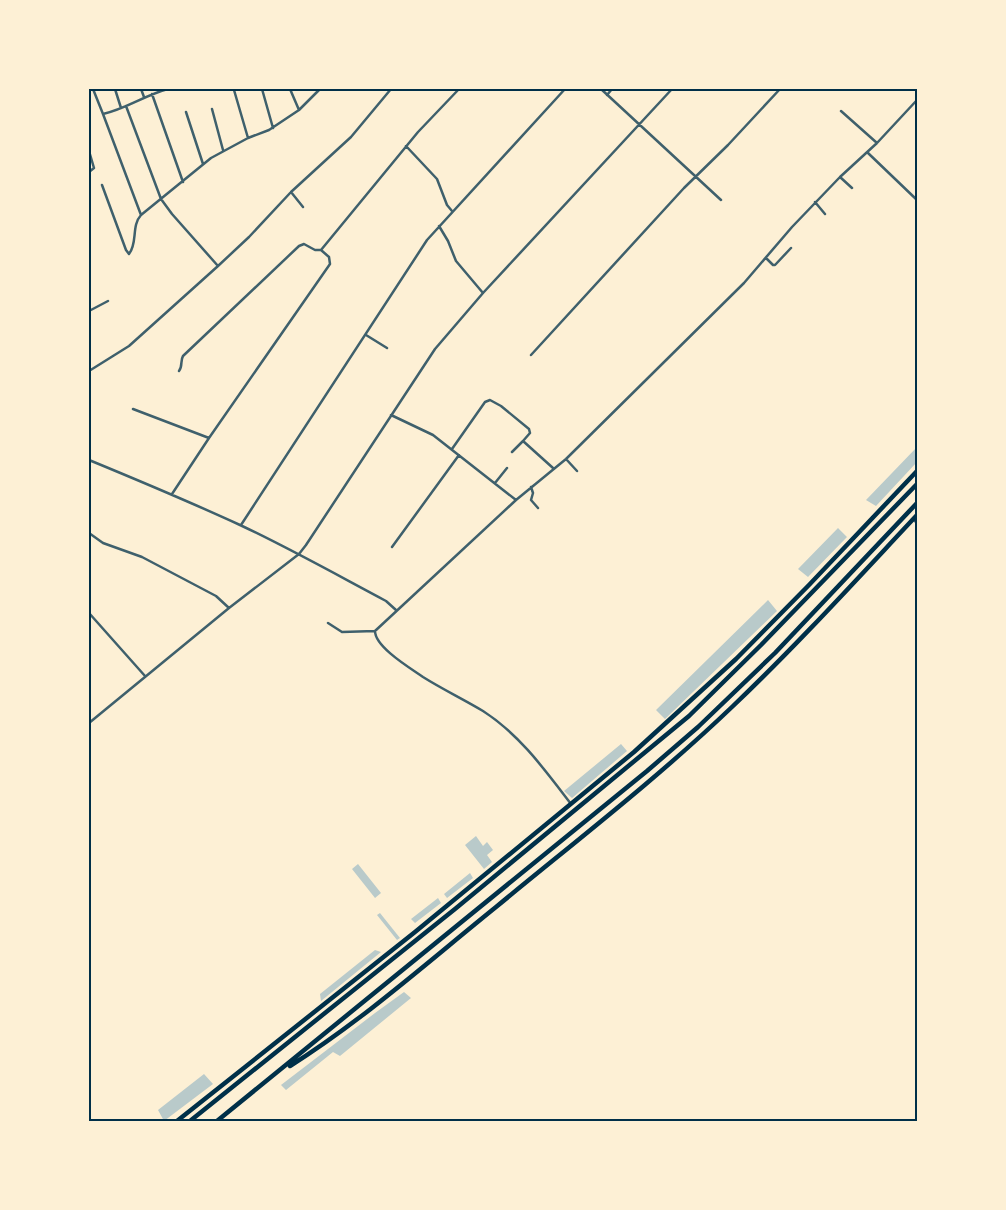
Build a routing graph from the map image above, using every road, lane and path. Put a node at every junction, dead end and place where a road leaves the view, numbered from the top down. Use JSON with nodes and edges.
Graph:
{"nodes":[{"id":1,"x":93,"y":89,"type":"edge"},
{"id":2,"x":115,"y":89,"type":"edge"},
{"id":3,"x":141,"y":89,"type":"edge"},
{"id":4,"x":168,"y":89,"type":"edge"},
{"id":5,"x":262,"y":89,"type":"edge"},
{"id":6,"x":290,"y":89,"type":"edge"},
{"id":7,"x":320,"y":89,"type":"edge"},
{"id":8,"x":391,"y":89,"type":"edge"},
{"id":9,"x":459,"y":89,"type":"edge"},
{"id":10,"x":564,"y":89,"type":"edge"},
{"id":11,"x":601,"y":89,"type":"edge"},
{"id":12,"x":612,"y":89,"type":"edge"},
{"id":13,"x":672,"y":89,"type":"edge"},
{"id":14,"x":780,"y":89,"type":"edge"},
{"id":15,"x":234,"y":90,"type":"dead end"},
{"id":16,"x":152,"y":93,"type":"junction"},
{"id":17,"x":607,"y":95,"type":"junction"},
{"id":18,"x":144,"y":97,"type":"junction"},
{"id":19,"x":917,"y":100,"type":"edge"},
{"id":20,"x":126,"y":106,"type":"junction"},
{"id":21,"x":121,"y":108,"type":"junction"},
{"id":22,"x":212,"y":109,"type":"dead end"},
{"id":23,"x":299,"y":110,"type":"junction"},
{"id":24,"x":841,"y":110,"type":"dead end"},
{"id":25,"x":186,"y":112,"type":"dead end"},
{"id":26,"x":102,"y":114,"type":"junction"},
{"id":27,"x":639,"y":124,"type":"junction"},
{"id":28,"x":272,"y":128,"type":"junction"},
{"id":29,"x":248,"y":138,"type":"junction"},
{"id":30,"x":877,"y":144,"type":"junction"},
{"id":31,"x":406,"y":146,"type":"junction"},
{"id":32,"x":223,"y":150,"type":"junction"},
{"id":33,"x":89,"y":151,"type":"edge"},
{"id":34,"x":868,"y":153,"type":"junction"},
{"id":35,"x":203,"y":164,"type":"junction"},
{"id":36,"x":89,"y":172,"type":"edge"},
{"id":37,"x":696,"y":176,"type":"junction"},
{"id":38,"x":840,"y":177,"type":"junction"},
{"id":39,"x":182,"y":182,"type":"junction"},
{"id":40,"x":102,"y":185,"type":"dead end"},
{"id":41,"x":852,"y":188,"type":"dead end"},
{"id":42,"x":291,"y":192,"type":"junction"},
{"id":43,"x":161,"y":198,"type":"junction"},
{"id":44,"x":721,"y":200,"type":"dead end"},
{"id":45,"x":917,"y":200,"type":"edge"},
{"id":46,"x":815,"y":202,"type":"junction"},
{"id":47,"x":303,"y":207,"type":"dead end"},
{"id":48,"x":452,"y":211,"type":"junction"},
{"id":49,"x":825,"y":214,"type":"dead end"},
{"id":50,"x":141,"y":215,"type":"junction"},
{"id":51,"x":439,"y":226,"type":"junction"},
{"id":52,"x":791,"y":248,"type":"dead end"},
{"id":53,"x":321,"y":250,"type":"junction"},
{"id":54,"x":766,"y":258,"type":"junction"},
{"id":55,"x":218,"y":266,"type":"junction"},
{"id":56,"x":484,"y":293,"type":"junction"},
{"id":57,"x":108,"y":301,"type":"dead end"},
{"id":58,"x":89,"y":311,"type":"edge"},
{"id":59,"x":366,"y":335,"type":"junction"},
{"id":60,"x":386,"y":348,"type":"dead end"},
{"id":61,"x":531,"y":355,"type":"dead end"},
{"id":62,"x":89,"y":371,"type":"edge"},
{"id":63,"x":179,"y":371,"type":"dead end"},
{"id":64,"x":133,"y":409,"type":"dead end"},
{"id":65,"x":391,"y":415,"type":"junction"},
{"id":66,"x":209,"y":438,"type":"junction"},
{"id":67,"x":523,"y":441,"type":"junction"},
{"id":68,"x":452,"y":450,"type":"junction"},
{"id":69,"x":512,"y":452,"type":"dead end"},
{"id":70,"x":459,"y":455,"type":"junction"},
{"id":71,"x":566,"y":459,"type":"junction"},
{"id":72,"x":89,"y":460,"type":"edge"},
{"id":73,"x":507,"y":468,"type":"dead end"},
{"id":74,"x":554,"y":468,"type":"junction"},
{"id":75,"x":577,"y":471,"type":"dead end"},
{"id":76,"x":917,"y":471,"type":"edge"},
{"id":77,"x":495,"y":483,"type":"junction"},
{"id":78,"x":917,"y":484,"type":"edge"},
{"id":79,"x":531,"y":487,"type":"junction"},
{"id":80,"x":172,"y":494,"type":"junction"},
{"id":81,"x":516,"y":500,"type":"junction"},
{"id":82,"x":917,"y":503,"type":"edge"},
{"id":83,"x":538,"y":508,"type":"dead end"},
{"id":84,"x":917,"y":515,"type":"edge"},
{"id":85,"x":915,"y":521,"type":"edge"},
{"id":86,"x":241,"y":525,"type":"junction"},
{"id":87,"x":89,"y":533,"type":"edge"},
{"id":88,"x":392,"y":547,"type":"dead end"},
{"id":89,"x":298,"y":554,"type":"junction"},
{"id":90,"x":229,"y":608,"type":"junction"},
{"id":91,"x":396,"y":610,"type":"junction"},
{"id":92,"x":89,"y":613,"type":"edge"},
{"id":93,"x":328,"y":623,"type":"dead end"},
{"id":94,"x":375,"y":631,"type":"junction"},
{"id":95,"x":144,"y":676,"type":"junction"},
{"id":96,"x":89,"y":723,"type":"edge"},
{"id":97,"x":571,"y":804,"type":"junction"},
{"id":98,"x":274,"y":1076,"type":"junction"},
{"id":99,"x":177,"y":1121,"type":"edge"},
{"id":100,"x":190,"y":1121,"type":"edge"},
{"id":101,"x":218,"y":1121,"type":"edge"}],
"edges":[{"from":1,"to":26,"type":"street"},
{"from":2,"to":21,"type":"street"},
{"from":3,"to":18,"type":"street"},
{"from":4,"to":16,"type":"street"},
{"from":5,"to":28,"type":"street"},
{"from":6,"to":23,"type":"street"},
{"from":7,"to":23,"type":"street"},
{"from":8,"to":42,"type":"street"},
{"from":9,"to":31,"type":"street"},
{"from":10,"to":48,"type":"street"},
{"from":11,"to":17,"type":"street"},
{"from":12,"to":17,"type":"street"},
{"from":13,"to":27,"type":"street"},
{"from":14,"to":37,"type":"street"},
{"from":15,"to":29,"type":"street"},
{"from":16,"to":18,"type":"street"},
{"from":16,"to":39,"type":"street"},
{"from":17,"to":27,"type":"street"},
{"from":18,"to":20,"type":"street"},
{"from":19,"to":30,"type":"street"},
{"from":20,"to":21,"type":"street"},
{"from":20,"to":43,"type":"street"},
{"from":21,"to":26,"type":"street"},
{"from":22,"to":32,"type":"street"},
{"from":23,"to":28,"type":"street"},
{"from":24,"to":30,"type":"street"},
{"from":25,"to":35,"type":"street"},
{"from":26,"to":50,"type":"street"},
{"from":27,"to":37,"type":"street"},
{"from":27,"to":56,"type":"street"},
{"from":28,"to":29,"type":"street"},
{"from":29,"to":32,"type":"street"},
{"from":30,"to":34,"type":"street"},
{"from":31,"to":48,"type":"street"},
{"from":31,"to":53,"type":"street"},
{"from":32,"to":35,"type":"street"},
{"from":33,"to":36,"type":"street"},
{"from":34,"to":38,"type":"street"},
{"from":34,"to":45,"type":"street"},
{"from":35,"to":39,"type":"street"},
{"from":37,"to":44,"type":"street"},
{"from":37,"to":61,"type":"street"},
{"from":38,"to":41,"type":"street"},
{"from":38,"to":46,"type":"street"},
{"from":39,"to":43,"type":"street"},
{"from":40,"to":50,"type":"street"},
{"from":42,"to":47,"type":"street"},
{"from":42,"to":55,"type":"street"},
{"from":43,"to":50,"type":"street"},
{"from":43,"to":55,"type":"street"},
{"from":46,"to":49,"type":"street"},
{"from":46,"to":54,"type":"street"},
{"from":48,"to":51,"type":"street"},
{"from":51,"to":56,"type":"street"},
{"from":51,"to":59,"type":"street"},
{"from":52,"to":54,"type":"street"},
{"from":53,"to":63,"type":"street"},
{"from":53,"to":66,"type":"street"},
{"from":54,"to":71,"type":"street"},
{"from":55,"to":62,"type":"street"},
{"from":56,"to":65,"type":"street"},
{"from":57,"to":58,"type":"street"},
{"from":59,"to":60,"type":"street"},
{"from":59,"to":86,"type":"street"},
{"from":64,"to":66,"type":"street"},
{"from":65,"to":68,"type":"street"},
{"from":65,"to":89,"type":"street"},
{"from":66,"to":80,"type":"street"},
{"from":67,"to":68,"type":"street"},
{"from":67,"to":69,"type":"street"},
{"from":67,"to":74,"type":"street"},
{"from":68,"to":70,"type":"street"},
{"from":70,"to":77,"type":"street"},
{"from":70,"to":88,"type":"street"},
{"from":71,"to":74,"type":"street"},
{"from":71,"to":75,"type":"street"},
{"from":72,"to":80,"type":"street"},
{"from":73,"to":77,"type":"street"},
{"from":74,"to":79,"type":"street"},
{"from":76,"to":97,"type":"highway"},
{"from":77,"to":81,"type":"street"},
{"from":78,"to":100,"type":"highway"},
{"from":79,"to":81,"type":"street"},
{"from":79,"to":83,"type":"street"},
{"from":80,"to":86,"type":"street"},
{"from":81,"to":91,"type":"street"},
{"from":82,"to":98,"type":"highway"},
{"from":84,"to":85,"type":"highway"},
{"from":85,"to":98,"type":"highway"},
{"from":86,"to":89,"type":"street"},
{"from":87,"to":90,"type":"street"},
{"from":89,"to":90,"type":"street"},
{"from":89,"to":91,"type":"street"},
{"from":90,"to":95,"type":"street"},
{"from":91,"to":94,"type":"street"},
{"from":92,"to":95,"type":"street"},
{"from":93,"to":94,"type":"street"},
{"from":94,"to":97,"type":"street"},
{"from":95,"to":96,"type":"street"},
{"from":97,"to":99,"type":"highway"},
{"from":98,"to":101,"type":"highway"}]}
